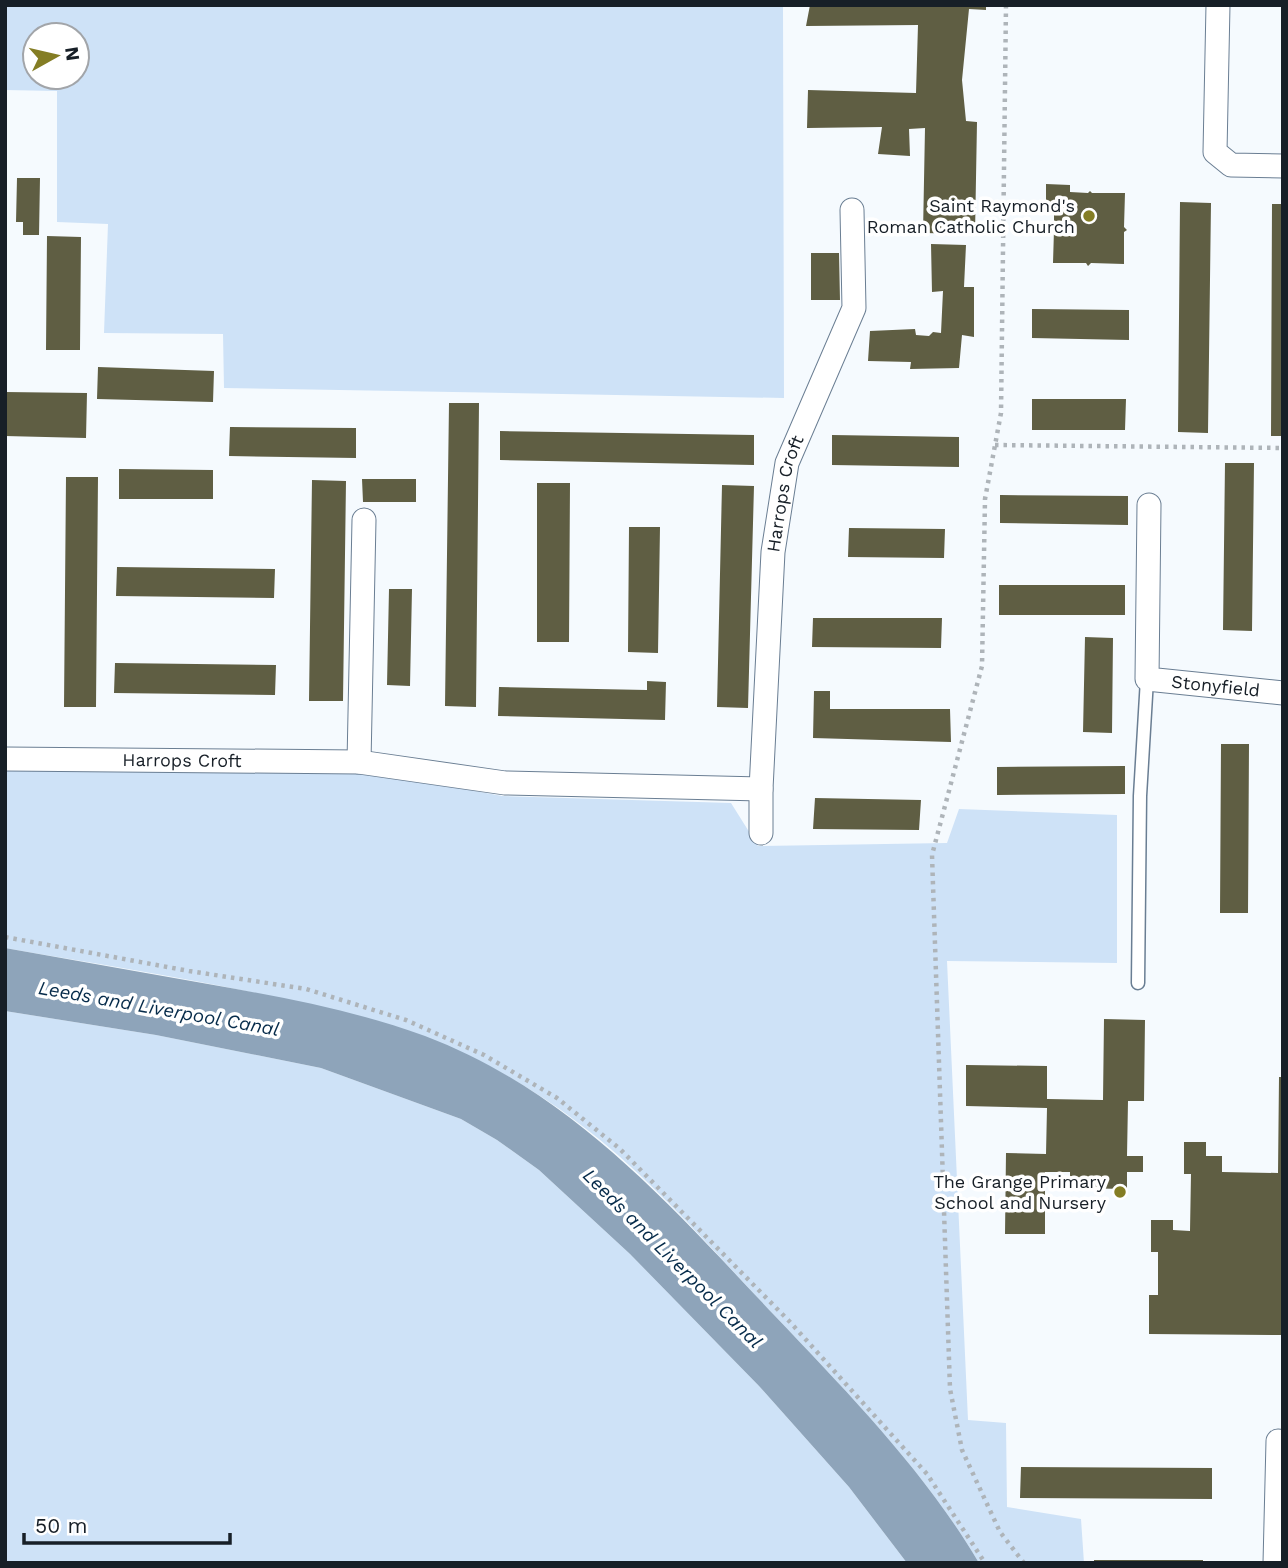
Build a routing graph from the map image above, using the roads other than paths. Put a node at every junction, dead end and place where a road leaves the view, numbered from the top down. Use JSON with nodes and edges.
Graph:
{"nodes":[{"id":1,"x":1218,"y":5,"type":"edge"},
{"id":2,"x":1283,"y":166,"type":"edge"},
{"id":3,"x":852,"y":210,"type":"dead end"},
{"id":4,"x":1149,"y":505,"type":"dead end"},
{"id":5,"x":364,"y":520,"type":"dead end"},
{"id":6,"x":1147,"y":679,"type":"junction"},
{"id":7,"x":1283,"y":693,"type":"edge"},
{"id":8,"x":5,"y":759,"type":"edge"},
{"id":9,"x":359,"y":762,"type":"junction"},
{"id":10,"x":761,"y":789,"type":"junction"},
{"id":11,"x":761,"y":833,"type":"dead end"},
{"id":12,"x":1139,"y":983,"type":"dead end"},
{"id":13,"x":1278,"y":1441,"type":"dead end"},
{"id":14,"x":1275,"y":1563,"type":"edge"}],
"edges":[{"from":1,"to":2,"type":"street"},
{"from":3,"to":10,"type":"street","name":"Harrops Croft"},
{"from":4,"to":6,"type":"street"},
{"from":5,"to":9,"type":"street"},
{"from":6,"to":7,"type":"street","name":"Stonyfield"},
{"from":6,"to":12,"type":"lane"},
{"from":8,"to":9,"type":"street","name":"Harrops Croft"},
{"from":9,"to":10,"type":"street","name":"Harrops Croft"},
{"from":10,"to":11,"type":"street","name":"Harrops Croft"},
{"from":13,"to":14,"type":"street"}]}
